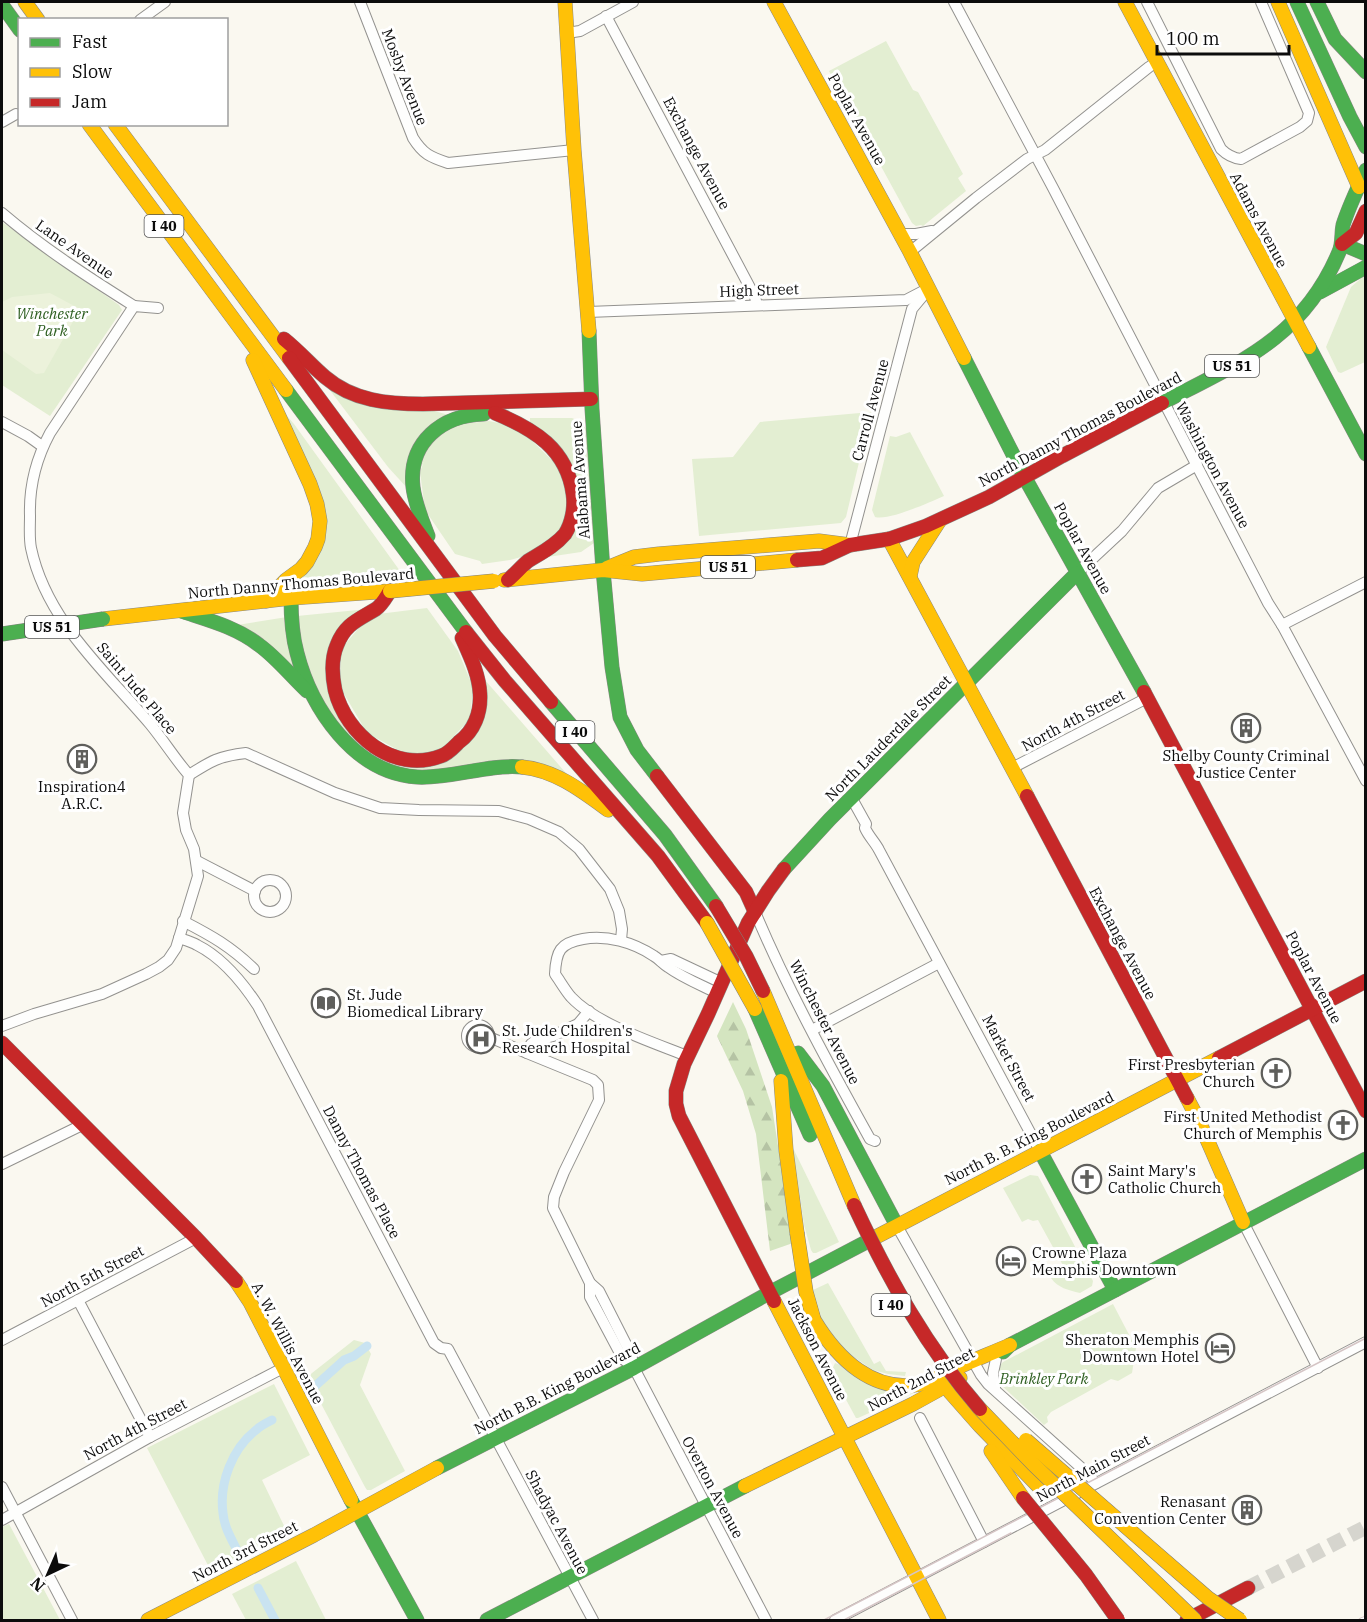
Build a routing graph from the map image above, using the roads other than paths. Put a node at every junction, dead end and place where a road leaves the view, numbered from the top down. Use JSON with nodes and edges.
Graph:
{"nodes":[{"id":1,"x":25,"y":2,"type":"edge"},
{"id":2,"x":165,"y":2,"type":"edge"},
{"id":3,"x":360,"y":2,"type":"edge"},
{"id":4,"x":565,"y":2,"type":"edge"},
{"id":5,"x":633,"y":2,"type":"edge"},
{"id":6,"x":774,"y":2,"type":"edge"},
{"id":7,"x":954,"y":2,"type":"edge"},
{"id":8,"x":1125,"y":2,"type":"edge"},
{"id":9,"x":1147,"y":2,"type":"edge"},
{"id":10,"x":1261,"y":2,"type":"edge"},
{"id":11,"x":1278,"y":2,"type":"edge"},
{"id":12,"x":1297,"y":2,"type":"edge"},
{"id":13,"x":1317,"y":2,"type":"edge"},
{"id":14,"x":2,"y":5,"type":"edge"},
{"id":15,"x":606,"y":16,"type":"junction"},
{"id":16,"x":37,"y":18,"type":"edge"},
{"id":17,"x":143,"y":18,"type":"edge"},
{"id":18,"x":18,"y":27,"type":"edge"},
{"id":19,"x":567,"y":33,"type":"junction"},
{"id":20,"x":1345,"y":50,"type":"junction"},
{"id":21,"x":1365,"y":60,"type":"edge"},
{"id":22,"x":1157,"y":62,"type":"junction"},
{"id":23,"x":1365,"y":72,"type":"edge"},
{"id":24,"x":16,"y":114,"type":"dead end"},
{"id":25,"x":2,"y":122,"type":"edge"},
{"id":26,"x":90,"y":126,"type":"edge"},
{"id":27,"x":116,"y":126,"type":"edge"},
{"id":28,"x":1365,"y":147,"type":"edge"},
{"id":29,"x":574,"y":150,"type":"junction"},
{"id":30,"x":1035,"y":155,"type":"junction"},
{"id":31,"x":1365,"y":170,"type":"edge"},
{"id":32,"x":1359,"y":187,"type":"junction"},
{"id":33,"x":1365,"y":211,"type":"edge"},
{"id":34,"x":2,"y":213,"type":"edge"},
{"id":35,"x":935,"y":230,"type":"junction"},
{"id":36,"x":900,"y":234,"type":"junction"},
{"id":37,"x":1342,"y":244,"type":"junction"},
{"id":38,"x":910,"y":252,"type":"junction"},
{"id":39,"x":1365,"y":254,"type":"edge"},
{"id":40,"x":1365,"y":267,"type":"edge"},
{"id":41,"x":929,"y":288,"type":"junction"},
{"id":42,"x":1320,"y":293,"type":"junction"},
{"id":43,"x":757,"y":305,"type":"junction"},
{"id":44,"x":134,"y":306,"type":"junction"},
{"id":45,"x":158,"y":308,"type":"dead end"},
{"id":46,"x":588,"y":312,"type":"junction"},
{"id":47,"x":1295,"y":323,"type":"junction"},
{"id":48,"x":264,"y":324,"type":"junction"},
{"id":49,"x":238,"y":328,"type":"junction"},
{"id":50,"x":1164,"y":403,"type":"junction"},
{"id":51,"x":591,"y":404,"type":"junction"},
{"id":52,"x":495,"y":413,"type":"junction"},
{"id":53,"x":2,"y":422,"type":"edge"},
{"id":54,"x":42,"y":446,"type":"junction"},
{"id":55,"x":1365,"y":454,"type":"edge"},
{"id":56,"x":1197,"y":465,"type":"junction"},
{"id":57,"x":1025,"y":478,"type":"junction"},
{"id":58,"x":940,"y":519,"type":"junction"},
{"id":59,"x":889,"y":539,"type":"junction"},
{"id":60,"x":850,"y":545,"type":"junction"},
{"id":61,"x":436,"y":557,"type":"junction"},
{"id":62,"x":603,"y":570,"type":"junction"},
{"id":63,"x":1077,"y":573,"type":"junction"},
{"id":64,"x":909,"y":576,"type":"junction"},
{"id":65,"x":508,"y":580,"type":"junction"},
{"id":66,"x":1365,"y":582,"type":"edge"},
{"id":67,"x":390,"y":591,"type":"junction"},
{"id":68,"x":291,"y":598,"type":"junction"},
{"id":69,"x":266,"y":601,"type":"junction"},
{"id":70,"x":181,"y":611,"type":"junction"},
{"id":71,"x":455,"y":618,"type":"junction"},
{"id":72,"x":1282,"y":625,"type":"junction"},
{"id":73,"x":2,"y":634,"type":"edge"},
{"id":74,"x":967,"y":682,"type":"junction"},
{"id":75,"x":313,"y":697,"type":"junction"},
{"id":76,"x":1147,"y":698,"type":"junction"},
{"id":77,"x":1012,"y":768,"type":"junction"},
{"id":78,"x":189,"y":775,"type":"junction"},
{"id":79,"x":1365,"y":781,"type":"edge"},
{"id":80,"x":852,"y":797,"type":"junction"},
{"id":81,"x":632,"y":826,"type":"junction"},
{"id":82,"x":197,"y":861,"type":"junction"},
{"id":83,"x":255,"y":891,"type":"dead end"},
{"id":84,"x":755,"y":912,"type":"junction"},
{"id":85,"x":183,"y":921,"type":"junction"},
{"id":86,"x":179,"y":938,"type":"junction"},
{"id":87,"x":621,"y":940,"type":"junction"},
{"id":88,"x":939,"y":963,"type":"junction"},
{"id":89,"x":254,"y":969,"type":"dead end"},
{"id":90,"x":1365,"y":981,"type":"edge"},
{"id":91,"x":720,"y":988,"type":"junction"},
{"id":92,"x":1312,"y":1009,"type":"junction"},
{"id":93,"x":590,"y":1011,"type":"junction"},
{"id":94,"x":2,"y":1026,"type":"edge"},
{"id":95,"x":812,"y":1030,"type":"junction"},
{"id":96,"x":783,"y":1035,"type":"junction"},
{"id":97,"x":489,"y":1037,"type":"dead end"},
{"id":98,"x":2,"y":1043,"type":"edge"},
{"id":99,"x":527,"y":1053,"type":"junction"},
{"id":100,"x":687,"y":1056,"type":"junction"},
{"id":101,"x":780,"y":1063,"type":"junction"},
{"id":102,"x":1177,"y":1080,"type":"junction"},
{"id":103,"x":677,"y":1090,"type":"joint"},
{"id":104,"x":1365,"y":1111,"type":"edge"},
{"id":105,"x":82,"y":1125,"type":"junction"},
{"id":106,"x":875,"y":1141,"type":"dead end"},
{"id":107,"x":1041,"y":1151,"type":"junction"},
{"id":108,"x":1365,"y":1159,"type":"edge"},
{"id":109,"x":2,"y":1164,"type":"edge"},
{"id":110,"x":849,"y":1209,"type":"junction"},
{"id":111,"x":1243,"y":1222,"type":"junction"},
{"id":112,"x":897,"y":1226,"type":"junction"},
{"id":113,"x":196,"y":1238,"type":"junction"},
{"id":114,"x":1115,"y":1290,"type":"junction"},
{"id":115,"x":771,"y":1292,"type":"junction"},
{"id":116,"x":78,"y":1300,"type":"junction"},
{"id":117,"x":2,"y":1340,"type":"edge"},
{"id":118,"x":1365,"y":1342,"type":"edge"},
{"id":119,"x":1010,"y":1345,"type":"junction"},
{"id":120,"x":996,"y":1359,"type":"junction"},
{"id":121,"x":975,"y":1365,"type":"junction"},
{"id":122,"x":283,"y":1368,"type":"junction"},
{"id":123,"x":633,"y":1368,"type":"junction"},
{"id":124,"x":1318,"y":1368,"type":"junction"},
{"id":125,"x":954,"y":1376,"type":"junction"},
{"id":126,"x":994,"y":1388,"type":"junction"},
{"id":127,"x":950,"y":1392,"type":"junction"},
{"id":128,"x":920,"y":1418,"type":"dead end"},
{"id":129,"x":150,"y":1437,"type":"junction"},
{"id":130,"x":844,"y":1437,"type":"junction"},
{"id":131,"x":495,"y":1438,"type":"junction"},
{"id":132,"x":1096,"y":1484,"type":"junction"},
{"id":133,"x":2,"y":1487,"type":"edge"},
{"id":134,"x":706,"y":1506,"type":"junction"},
{"id":135,"x":357,"y":1512,"type":"junction"},
{"id":136,"x":15,"y":1513,"type":"junction"},
{"id":137,"x":2,"y":1520,"type":"edge"},
{"id":138,"x":984,"y":1542,"type":"junction"},
{"id":139,"x":916,"y":1577,"type":"junction"},
{"id":140,"x":570,"y":1578,"type":"junction"},
{"id":141,"x":1248,"y":1588,"type":"tunnel mouth"},
{"id":142,"x":72,"y":1620,"type":"edge"},
{"id":143,"x":148,"y":1620,"type":"edge"},
{"id":144,"x":417,"y":1620,"type":"edge"},
{"id":145,"x":487,"y":1620,"type":"edge"},
{"id":146,"x":593,"y":1620,"type":"edge"},
{"id":147,"x":766,"y":1620,"type":"edge"},
{"id":148,"x":835,"y":1620,"type":"edge"},
{"id":149,"x":939,"y":1620,"type":"edge"},
{"id":150,"x":1118,"y":1620,"type":"edge"},
{"id":151,"x":1177,"y":1620,"type":"edge"},
{"id":152,"x":1187,"y":1620,"type":"edge"},
{"id":153,"x":1195,"y":1620,"type":"edge"},
{"id":154,"x":1240,"y":1620,"type":"edge"}],
"edges":[{"from":1,"to":16,"type":"main road"},
{"from":2,"to":17,"type":"street"},
{"from":3,"to":29,"type":"street","name":"Mosby Avenue"},
{"from":4,"to":19,"type":"main road","name":"Alabama Avenue"},
{"from":5,"to":15,"type":"street"},
{"from":6,"to":36,"type":"main road","name":"Poplar Avenue"},
{"from":7,"to":30,"type":"street","name":"Washington Avenue"},
{"from":8,"to":22,"type":"main road","name":"Adams Avenue"},
{"from":9,"to":10,"type":"street"},
{"from":11,"to":32,"type":"main road"},
{"from":12,"to":28,"type":"main road"},
{"from":13,"to":20,"type":"main road"},
{"from":14,"to":18,"type":"main road"},
{"from":15,"to":19,"type":"street"},
{"from":15,"to":43,"type":"street","name":"Exchange Avenue"},
{"from":19,"to":29,"type":"main road","name":"Alabama Avenue"},
{"from":20,"to":21,"type":"main road"},
{"from":20,"to":23,"type":"main road"},
{"from":22,"to":30,"type":"street"},
{"from":22,"to":47,"type":"main road","name":"Adams Avenue"},
{"from":24,"to":25,"type":"street"},
{"from":26,"to":49,"type":"main road","number":"I 40"},
{"from":27,"to":48,"type":"main road","number":"I 40"},
{"from":29,"to":46,"type":"main road","name":"Alabama Avenue"},
{"from":30,"to":35,"type":"street"},
{"from":30,"to":50,"type":"street","name":"Washington Avenue"},
{"from":31,"to":32,"type":"main road","name":"North Danny Thomas Boulevard","number":"US 51"},
{"from":32,"to":37,"type":"main road","name":"North Danny Thomas Boulevard","number":"US 51"},
{"from":33,"to":37,"type":"main road","name":"North Danny Thomas Boulevard","number":"US 51"},
{"from":34,"to":44,"type":"street","name":"Lane Avenue"},
{"from":35,"to":36,"type":"street"},
{"from":35,"to":38,"type":"street"},
{"from":36,"to":38,"type":"main road","name":"Poplar Avenue"},
{"from":37,"to":39,"type":"main road"},
{"from":37,"to":42,"type":"main road","name":"North Danny Thomas Boulevard","number":"US 51"},
{"from":38,"to":41,"type":"main road","name":"Poplar Avenue"},
{"from":40,"to":42,"type":"main road"},
{"from":41,"to":43,"type":"street","name":"High Street"},
{"from":41,"to":57,"type":"main road","name":"Poplar Avenue"},
{"from":41,"to":60,"type":"street","name":"Carroll Avenue"},
{"from":42,"to":47,"type":"main road","name":"North Danny Thomas Boulevard","number":"US 51"},
{"from":43,"to":46,"type":"street","name":"High Street"},
{"from":44,"to":45,"type":"street"},
{"from":44,"to":54,"type":"street","name":"Saint Jude Place"},
{"from":46,"to":51,"type":"main road","name":"Alabama Avenue"},
{"from":47,"to":50,"type":"main road","name":"North Danny Thomas Boulevard","number":"US 51"},
{"from":47,"to":55,"type":"main road","name":"Adams Avenue"},
{"from":48,"to":51,"type":"main road"},
{"from":48,"to":61,"type":"main road","number":"I 40"},
{"from":49,"to":69,"type":"main road"},
{"from":49,"to":71,"type":"main road","number":"I 40"},
{"from":50,"to":56,"type":"street","name":"Washington Avenue"},
{"from":50,"to":57,"type":"main road","name":"North Danny Thomas Boulevard","number":"US 51"},
{"from":51,"to":52,"type":"main road"},
{"from":51,"to":62,"type":"main road","name":"Alabama Avenue"},
{"from":52,"to":61,"type":"main road"},
{"from":52,"to":65,"type":"main road"},
{"from":53,"to":54,"type":"street"},
{"from":54,"to":78,"type":"street","name":"Saint Jude Place"},
{"from":56,"to":63,"type":"street","name":"North Lauderdale Street"},
{"from":56,"to":72,"type":"street","name":"Washington Avenue"},
{"from":57,"to":58,"type":"main road","name":"North Danny Thomas Boulevard","number":"US 51"},
{"from":57,"to":63,"type":"main road","name":"Poplar Avenue"},
{"from":58,"to":59,"type":"main road","name":"North Danny Thomas Boulevard","number":"US 51"},
{"from":58,"to":64,"type":"main road"},
{"from":59,"to":60,"type":"main road","name":"North Danny Thomas Boulevard","number":"US 51"},
{"from":59,"to":64,"type":"main road","name":"Exchange Avenue"},
{"from":60,"to":62,"type":"main road","name":"North Danny Thomas Boulevard","number":"US 51"},
{"from":61,"to":96,"type":"main road","number":"I 40","bridge":true},
{"from":62,"to":65,"type":"main road","name":"North Danny Thomas Boulevard","number":"US 51"},
{"from":62,"to":84,"type":"main road","name":"Alabama Avenue"},
{"from":63,"to":74,"type":"main road","name":"North Lauderdale Street"},
{"from":63,"to":76,"type":"main road","name":"Poplar Avenue"},
{"from":64,"to":74,"type":"main road","name":"Exchange Avenue"},
{"from":65,"to":67,"type":"main road","name":"North Danny Thomas Boulevard","number":"US 51","bridge":true},
{"from":66,"to":72,"type":"street"},
{"from":67,"to":68,"type":"main road","name":"North Danny Thomas Boulevard","number":"US 51"},
{"from":67,"to":71,"type":"main road"},
{"from":68,"to":69,"type":"main road","name":"North Danny Thomas Boulevard","number":"US 51"},
{"from":68,"to":75,"type":"main road"},
{"from":69,"to":70,"type":"main road","name":"North Danny Thomas Boulevard","number":"US 51"},
{"from":70,"to":73,"type":"main road","name":"North Danny Thomas Boulevard","number":"US 51","bridge":true},
{"from":70,"to":75,"type":"main road"},
{"from":71,"to":81,"type":"main road","number":"I 40"},
{"from":72,"to":79,"type":"street","name":"Washington Avenue"},
{"from":74,"to":77,"type":"main road","name":"Exchange Avenue"},
{"from":74,"to":80,"type":"main road","name":"North Lauderdale Street"},
{"from":75,"to":81,"type":"main road"},
{"from":76,"to":77,"type":"street","name":"North 4th Street"},
{"from":76,"to":92,"type":"main road","name":"Poplar Avenue"},
{"from":77,"to":102,"type":"main road","name":"Exchange Avenue"},
{"from":78,"to":82,"type":"street"},
{"from":78,"to":87,"type":"street"},
{"from":80,"to":84,"type":"main road","name":"North Lauderdale Street"},
{"from":80,"to":88,"type":"street","name":"Market Street"},
{"from":81,"to":101,"type":"main road","number":"I 40","bridge":true},
{"from":82,"to":83,"type":"street"},
{"from":82,"to":85,"type":"street"},
{"from":84,"to":91,"type":"main road","name":"North Lauderdale Street"},
{"from":84,"to":95,"type":"street","name":"Winchester Avenue"},
{"from":85,"to":86,"type":"street"},
{"from":85,"to":89,"type":"street"},
{"from":86,"to":94,"type":"street"},
{"from":86,"to":131,"type":"street","name":"Danny Thomas Place"},
{"from":87,"to":91,"type":"street"},
{"from":87,"to":93,"type":"street"},
{"from":88,"to":95,"type":"street"},
{"from":88,"to":107,"type":"street","name":"Market Street"},
{"from":90,"to":92,"type":"main road","name":"North B. B. King Boulevard"},
{"from":91,"to":100,"type":"main road","name":"North Lauderdale Street"},
{"from":92,"to":102,"type":"main road","name":"North B. B. King Boulevard"},
{"from":92,"to":104,"type":"main road","name":"Poplar Avenue"},
{"from":93,"to":99,"type":"street"},
{"from":93,"to":100,"type":"street"},
{"from":95,"to":106,"type":"street","name":"Winchester Avenue"},
{"from":96,"to":110,"type":"main road","number":"I 40"},
{"from":96,"to":112,"type":"main road"},
{"from":97,"to":99,"type":"street"},
{"from":98,"to":105,"type":"main road","name":"A. W. Willis Avenue"},
{"from":99,"to":123,"type":"street","name":"Overton Avenue"},
{"from":100,"to":103,"type":"main road","name":"North Lauderdale Street"},
{"from":101,"to":110,"type":"main road","number":"I 40"},
{"from":101,"to":121,"type":"main road","bridge":true},
{"from":102,"to":107,"type":"main road","name":"North B. B. King Boulevard"},
{"from":102,"to":111,"type":"main road","name":"Exchange Avenue"},
{"from":103,"to":115,"type":"main road","name":"Jackson Avenue"},
{"from":105,"to":109,"type":"street"},
{"from":105,"to":113,"type":"main road","name":"A. W. Willis Avenue"},
{"from":107,"to":112,"type":"main road","name":"North B. B. King Boulevard"},
{"from":107,"to":114,"type":"main road","name":"Market Street"},
{"from":108,"to":111,"type":"main road","name":"North 2nd Street"},
{"from":110,"to":125,"type":"main road","number":"I 40","bridge":true},
{"from":110,"to":127,"type":"main road","number":"I 40"},
{"from":111,"to":114,"type":"main road","name":"North 2nd Street"},
{"from":111,"to":124,"type":"street","name":"Exchange Avenue"},
{"from":112,"to":115,"type":"main road","name":"North B. B. King Boulevard"},
{"from":112,"to":121,"type":"street"},
{"from":113,"to":116,"type":"street","name":"North 5th Street"},
{"from":113,"to":122,"type":"main road","name":"A. W. Willis Avenue"},
{"from":114,"to":119,"type":"main road","name":"North 2nd Street"},
{"from":115,"to":123,"type":"main road","name":"North B.B. King Boulevard"},
{"from":115,"to":130,"type":"main road","name":"Jackson Avenue"},
{"from":116,"to":117,"type":"street","name":"North 5th Street"},
{"from":116,"to":129,"type":"street"},
{"from":118,"to":124,"type":"street","name":"North Main Street"},
{"from":119,"to":120,"type":"main road","name":"North 2nd Street"},
{"from":119,"to":121,"type":"main road"},
{"from":120,"to":121,"type":"main road","name":"North 2nd Street"},
{"from":120,"to":126,"type":"street"},
{"from":121,"to":126,"type":"street"},
{"from":121,"to":130,"type":"main road","name":"North 2nd Street"},
{"from":122,"to":129,"type":"street","name":"North 4th Street"},
{"from":122,"to":135,"type":"main road","name":"A. W. Willis Avenue"},
{"from":123,"to":131,"type":"main road","name":"North B.B. King Boulevard"},
{"from":123,"to":134,"type":"street","name":"Overton Avenue"},
{"from":124,"to":132,"type":"street","name":"North Main Street"},
{"from":125,"to":153,"type":"main road","number":"I 40","bridge":true},
{"from":125,"to":154,"type":"main road","bridge":true},
{"from":126,"to":132,"type":"street"},
{"from":127,"to":150,"type":"main road","bridge":true},
{"from":127,"to":151,"type":"main road","number":"I 40"},
{"from":128,"to":138,"type":"street"},
{"from":129,"to":136,"type":"street","name":"North 4th Street"},
{"from":130,"to":134,"type":"main road","name":"North 2nd Street"},
{"from":130,"to":139,"type":"main road","name":"Jackson Avenue"},
{"from":131,"to":135,"type":"main road","name":"North B.B. King Boulevard"},
{"from":131,"to":140,"type":"street","name":"Shadyac Avenue"},
{"from":132,"to":138,"type":"street","name":"North Main Street"},
{"from":133,"to":136,"type":"street"},
{"from":134,"to":140,"type":"main road","name":"North 2nd Street"},
{"from":134,"to":147,"type":"street","name":"Overton Avenue"},
{"from":135,"to":143,"type":"main road","name":"North 3rd Street"},
{"from":135,"to":144,"type":"main road","name":"A. W. Willis Avenue"},
{"from":136,"to":137,"type":"street","name":"North 4th Street"},
{"from":136,"to":142,"type":"street"},
{"from":138,"to":139,"type":"street","name":"North Main Street"},
{"from":139,"to":148,"type":"street","name":"North Main Street"},
{"from":139,"to":149,"type":"main road","name":"Jackson Avenue"},
{"from":140,"to":145,"type":"main road","name":"North 2nd Street"},
{"from":140,"to":146,"type":"street","name":"Shadyac Avenue"},
{"from":141,"to":152,"type":"main road"}]}
